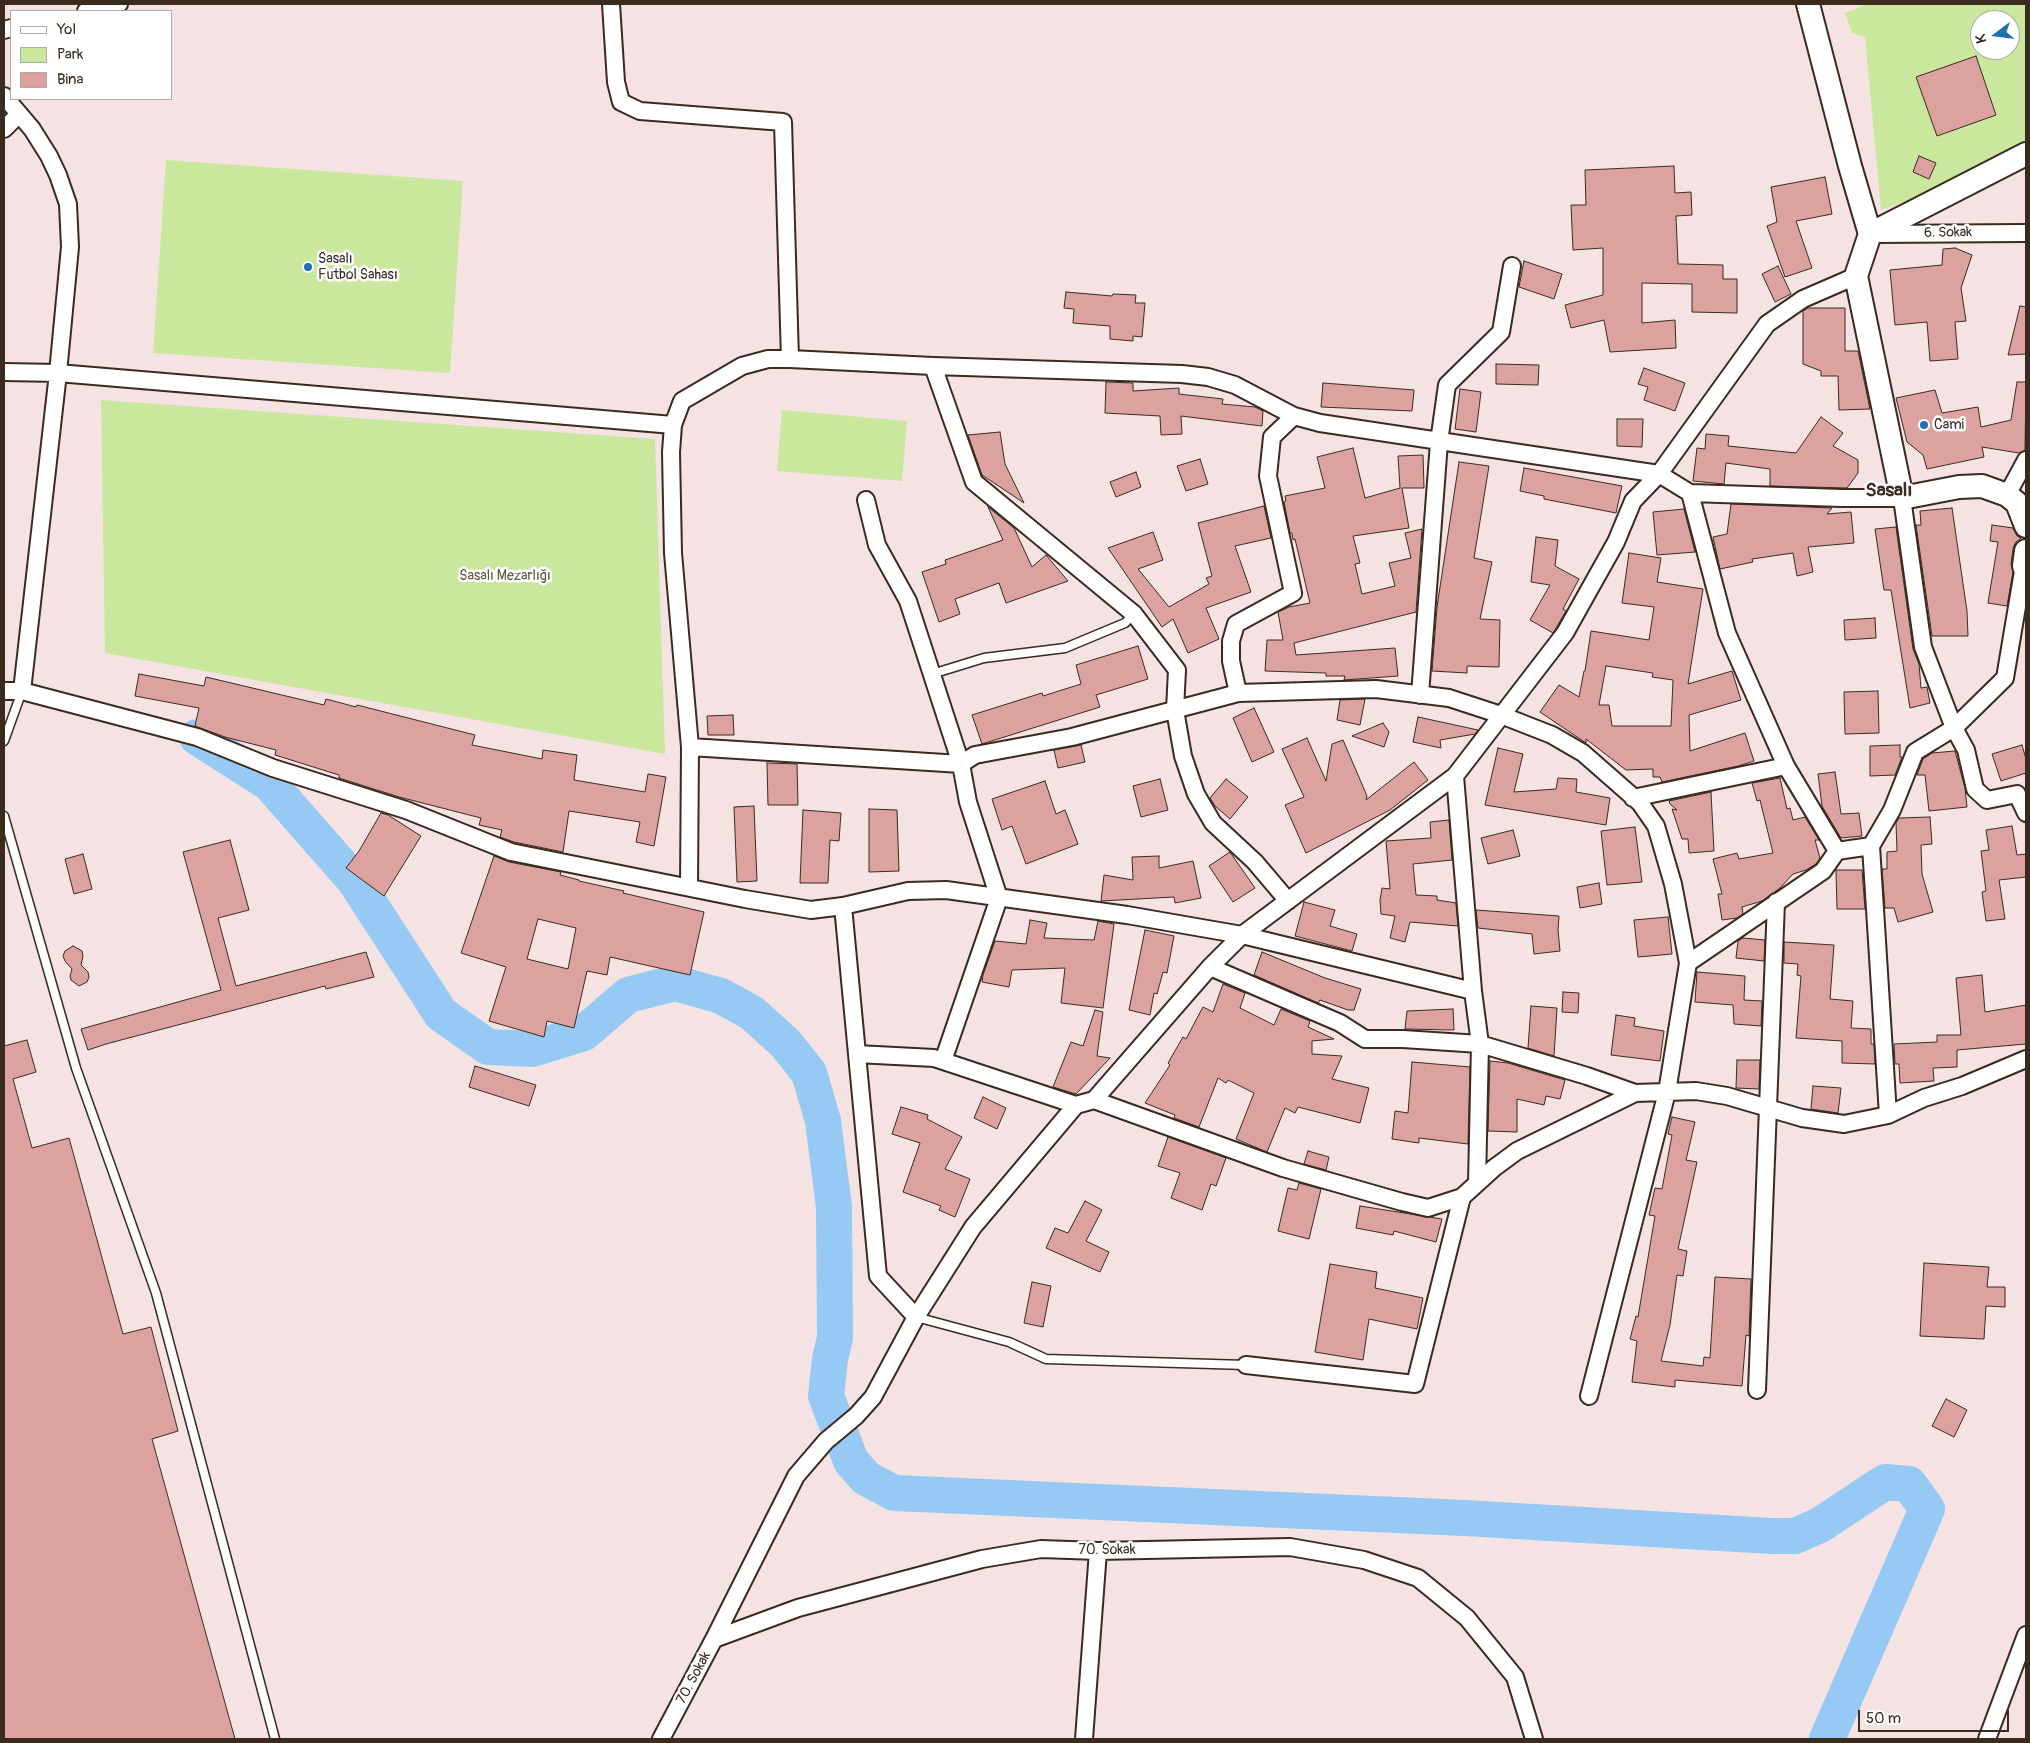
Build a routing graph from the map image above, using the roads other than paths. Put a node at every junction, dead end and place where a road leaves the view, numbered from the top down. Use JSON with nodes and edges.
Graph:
{"nodes":[{"id":1,"x":119,"y":4,"type":"edge"},
{"id":2,"x":611,"y":4,"type":"edge"},
{"id":3,"x":1810,"y":4,"type":"edge"},
{"id":4,"x":91,"y":10,"type":"edge"},
{"id":5,"x":4,"y":96,"type":"edge"},
{"id":6,"x":19,"y":114,"type":"junction"},
{"id":7,"x":4,"y":128,"type":"edge"},
{"id":8,"x":2026,"y":154,"type":"edge"},
{"id":9,"x":2026,"y":232,"type":"edge"},
{"id":10,"x":1870,"y":234,"type":"junction"},
{"id":11,"x":1512,"y":266,"type":"dead end"},
{"id":12,"x":1856,"y":276,"type":"junction"},
{"id":13,"x":790,"y":359,"type":"junction"},
{"id":14,"x":933,"y":366,"type":"junction"},
{"id":15,"x":4,"y":372,"type":"edge"},
{"id":16,"x":58,"y":373,"type":"junction"},
{"id":17,"x":1294,"y":416,"type":"junction"},
{"id":18,"x":673,"y":425,"type":"junction"},
{"id":19,"x":1439,"y":442,"type":"junction"},
{"id":20,"x":2026,"y":460,"type":"edge"},
{"id":21,"x":1659,"y":474,"type":"junction"},
{"id":22,"x":1690,"y":493,"type":"junction"},
{"id":23,"x":2007,"y":496,"type":"junction"},
{"id":24,"x":1902,"y":498,"type":"junction"},
{"id":25,"x":866,"y":500,"type":"dead end"},
{"id":26,"x":2026,"y":526,"type":"edge"},
{"id":27,"x":2025,"y":565,"type":"edge"},
{"id":28,"x":1134,"y":614,"type":"junction"},
{"id":29,"x":932,"y":674,"type":"junction"},
{"id":30,"x":4,"y":691,"type":"edge"},
{"id":31,"x":22,"y":691,"type":"junction"},
{"id":32,"x":1238,"y":693,"type":"junction"},
{"id":33,"x":1420,"y":695,"type":"junction"},
{"id":34,"x":1175,"y":710,"type":"junction"},
{"id":35,"x":1502,"y":715,"type":"junction"},
{"id":36,"x":1954,"y":728,"type":"junction"},
{"id":37,"x":4,"y":741,"type":"edge"},
{"id":38,"x":690,"y":747,"type":"junction"},
{"id":39,"x":961,"y":764,"type":"junction"},
{"id":40,"x":1786,"y":766,"type":"junction"},
{"id":41,"x":1455,"y":776,"type":"junction"},
{"id":42,"x":1633,"y":798,"type":"junction"},
{"id":43,"x":2026,"y":813,"type":"edge"},
{"id":44,"x":4,"y":816,"type":"edge"},
{"id":45,"x":1871,"y":846,"type":"junction"},
{"id":46,"x":1837,"y":852,"type":"junction"},
{"id":47,"x":689,"y":887,"type":"junction"},
{"id":48,"x":999,"y":898,"type":"junction"},
{"id":49,"x":1288,"y":901,"type":"junction"},
{"id":50,"x":1776,"y":902,"type":"junction"},
{"id":51,"x":843,"y":906,"type":"junction"},
{"id":52,"x":1242,"y":935,"type":"junction"},
{"id":53,"x":1688,"y":964,"type":"junction"},
{"id":54,"x":1210,"y":967,"type":"junction"},
{"id":55,"x":1473,"y":991,"type":"junction"},
{"id":56,"x":1480,"y":1044,"type":"junction"},
{"id":57,"x":857,"y":1054,"type":"junction"},
{"id":58,"x":2026,"y":1059,"type":"edge"},
{"id":59,"x":943,"y":1061,"type":"junction"},
{"id":60,"x":1667,"y":1092,"type":"junction"},
{"id":61,"x":1635,"y":1094,"type":"junction"},
{"id":62,"x":1094,"y":1100,"type":"junction"},
{"id":63,"x":1076,"y":1105,"type":"junction"},
{"id":64,"x":1767,"y":1108,"type":"junction"},
{"id":65,"x":1888,"y":1115,"type":"junction"},
{"id":66,"x":1477,"y":1183,"type":"junction"},
{"id":67,"x":1462,"y":1197,"type":"junction"},
{"id":68,"x":916,"y":1317,"type":"junction"},
{"id":69,"x":1246,"y":1365,"type":"joint"},
{"id":70,"x":1757,"y":1390,"type":"dead end"},
{"id":71,"x":1589,"y":1396,"type":"dead end"},
{"id":72,"x":1098,"y":1550,"type":"junction"},
{"id":73,"x":2026,"y":1636,"type":"edge"},
{"id":74,"x":714,"y":1639,"type":"junction"},
{"id":75,"x":276,"y":1739,"type":"edge"},
{"id":76,"x":661,"y":1739,"type":"edge"},
{"id":77,"x":1084,"y":1739,"type":"edge"},
{"id":78,"x":1534,"y":1739,"type":"edge"},
{"id":79,"x":1987,"y":1739,"type":"edge"}],
"edges":[{"from":1,"to":4,"type":"street"},
{"from":2,"to":13,"type":"street"},
{"from":3,"to":10,"type":"street"},
{"from":5,"to":6,"type":"street"},
{"from":6,"to":7,"type":"street"},
{"from":6,"to":16,"type":"street"},
{"from":8,"to":10,"type":"street"},
{"from":9,"to":10,"type":"street","name":"6. Sokak"},
{"from":10,"to":12,"type":"street"},
{"from":11,"to":19,"type":"street"},
{"from":12,"to":21,"type":"street"},
{"from":12,"to":24,"type":"street"},
{"from":13,"to":14,"type":"street"},
{"from":13,"to":18,"type":"street"},
{"from":14,"to":17,"type":"street"},
{"from":14,"to":28,"type":"street"},
{"from":15,"to":16,"type":"street"},
{"from":16,"to":18,"type":"street"},
{"from":16,"to":31,"type":"street"},
{"from":17,"to":19,"type":"street"},
{"from":17,"to":32,"type":"street"},
{"from":18,"to":38,"type":"street"},
{"from":19,"to":21,"type":"street"},
{"from":19,"to":33,"type":"street"},
{"from":20,"to":23,"type":"street"},
{"from":21,"to":22,"type":"street"},
{"from":21,"to":35,"type":"street"},
{"from":22,"to":24,"type":"street"},
{"from":22,"to":40,"type":"street"},
{"from":23,"to":24,"type":"street"},
{"from":23,"to":26,"type":"street"},
{"from":24,"to":36,"type":"street"},
{"from":25,"to":29,"type":"street"},
{"from":27,"to":36,"type":"street"},
{"from":28,"to":29,"type":"lane"},
{"from":28,"to":34,"type":"street"},
{"from":29,"to":39,"type":"street"},
{"from":30,"to":31,"type":"street"},
{"from":31,"to":37,"type":"lane"},
{"from":31,"to":47,"type":"street"},
{"from":32,"to":33,"type":"street"},
{"from":32,"to":34,"type":"street"},
{"from":33,"to":35,"type":"street"},
{"from":34,"to":39,"type":"street"},
{"from":34,"to":49,"type":"street"},
{"from":35,"to":41,"type":"street"},
{"from":35,"to":42,"type":"street"},
{"from":36,"to":43,"type":"street"},
{"from":36,"to":45,"type":"street"},
{"from":38,"to":39,"type":"street"},
{"from":38,"to":47,"type":"street"},
{"from":39,"to":48,"type":"street"},
{"from":40,"to":42,"type":"street"},
{"from":40,"to":46,"type":"street"},
{"from":41,"to":49,"type":"street"},
{"from":41,"to":55,"type":"street"},
{"from":42,"to":53,"type":"street"},
{"from":44,"to":75,"type":"lane"},
{"from":45,"to":46,"type":"street"},
{"from":45,"to":65,"type":"street"},
{"from":46,"to":50,"type":"street"},
{"from":47,"to":51,"type":"street"},
{"from":48,"to":51,"type":"street"},
{"from":48,"to":52,"type":"street"},
{"from":48,"to":59,"type":"street"},
{"from":49,"to":52,"type":"street"},
{"from":50,"to":53,"type":"street"},
{"from":50,"to":64,"type":"street"},
{"from":51,"to":57,"type":"street"},
{"from":52,"to":54,"type":"street"},
{"from":52,"to":55,"type":"street"},
{"from":53,"to":60,"type":"street"},
{"from":54,"to":56,"type":"street"},
{"from":54,"to":62,"type":"street"},
{"from":55,"to":56,"type":"street"},
{"from":56,"to":61,"type":"street"},
{"from":56,"to":66,"type":"street"},
{"from":57,"to":59,"type":"street"},
{"from":57,"to":68,"type":"street"},
{"from":58,"to":65,"type":"street"},
{"from":59,"to":63,"type":"street"},
{"from":60,"to":61,"type":"street"},
{"from":60,"to":64,"type":"street"},
{"from":60,"to":71,"type":"street"},
{"from":61,"to":66,"type":"street"},
{"from":62,"to":63,"type":"street"},
{"from":62,"to":67,"type":"street"},
{"from":63,"to":68,"type":"street"},
{"from":64,"to":65,"type":"street"},
{"from":64,"to":70,"type":"street"},
{"from":66,"to":67,"type":"street"},
{"from":67,"to":69,"type":"street"},
{"from":68,"to":69,"type":"lane"},
{"from":68,"to":74,"type":"street"},
{"from":72,"to":74,"type":"street","name":"70. Sokak"},
{"from":72,"to":77,"type":"street"},
{"from":72,"to":78,"type":"street","name":"70. Sokak"},
{"from":73,"to":79,"type":"street"},
{"from":74,"to":76,"type":"street","name":"70. Sokak"}]}
